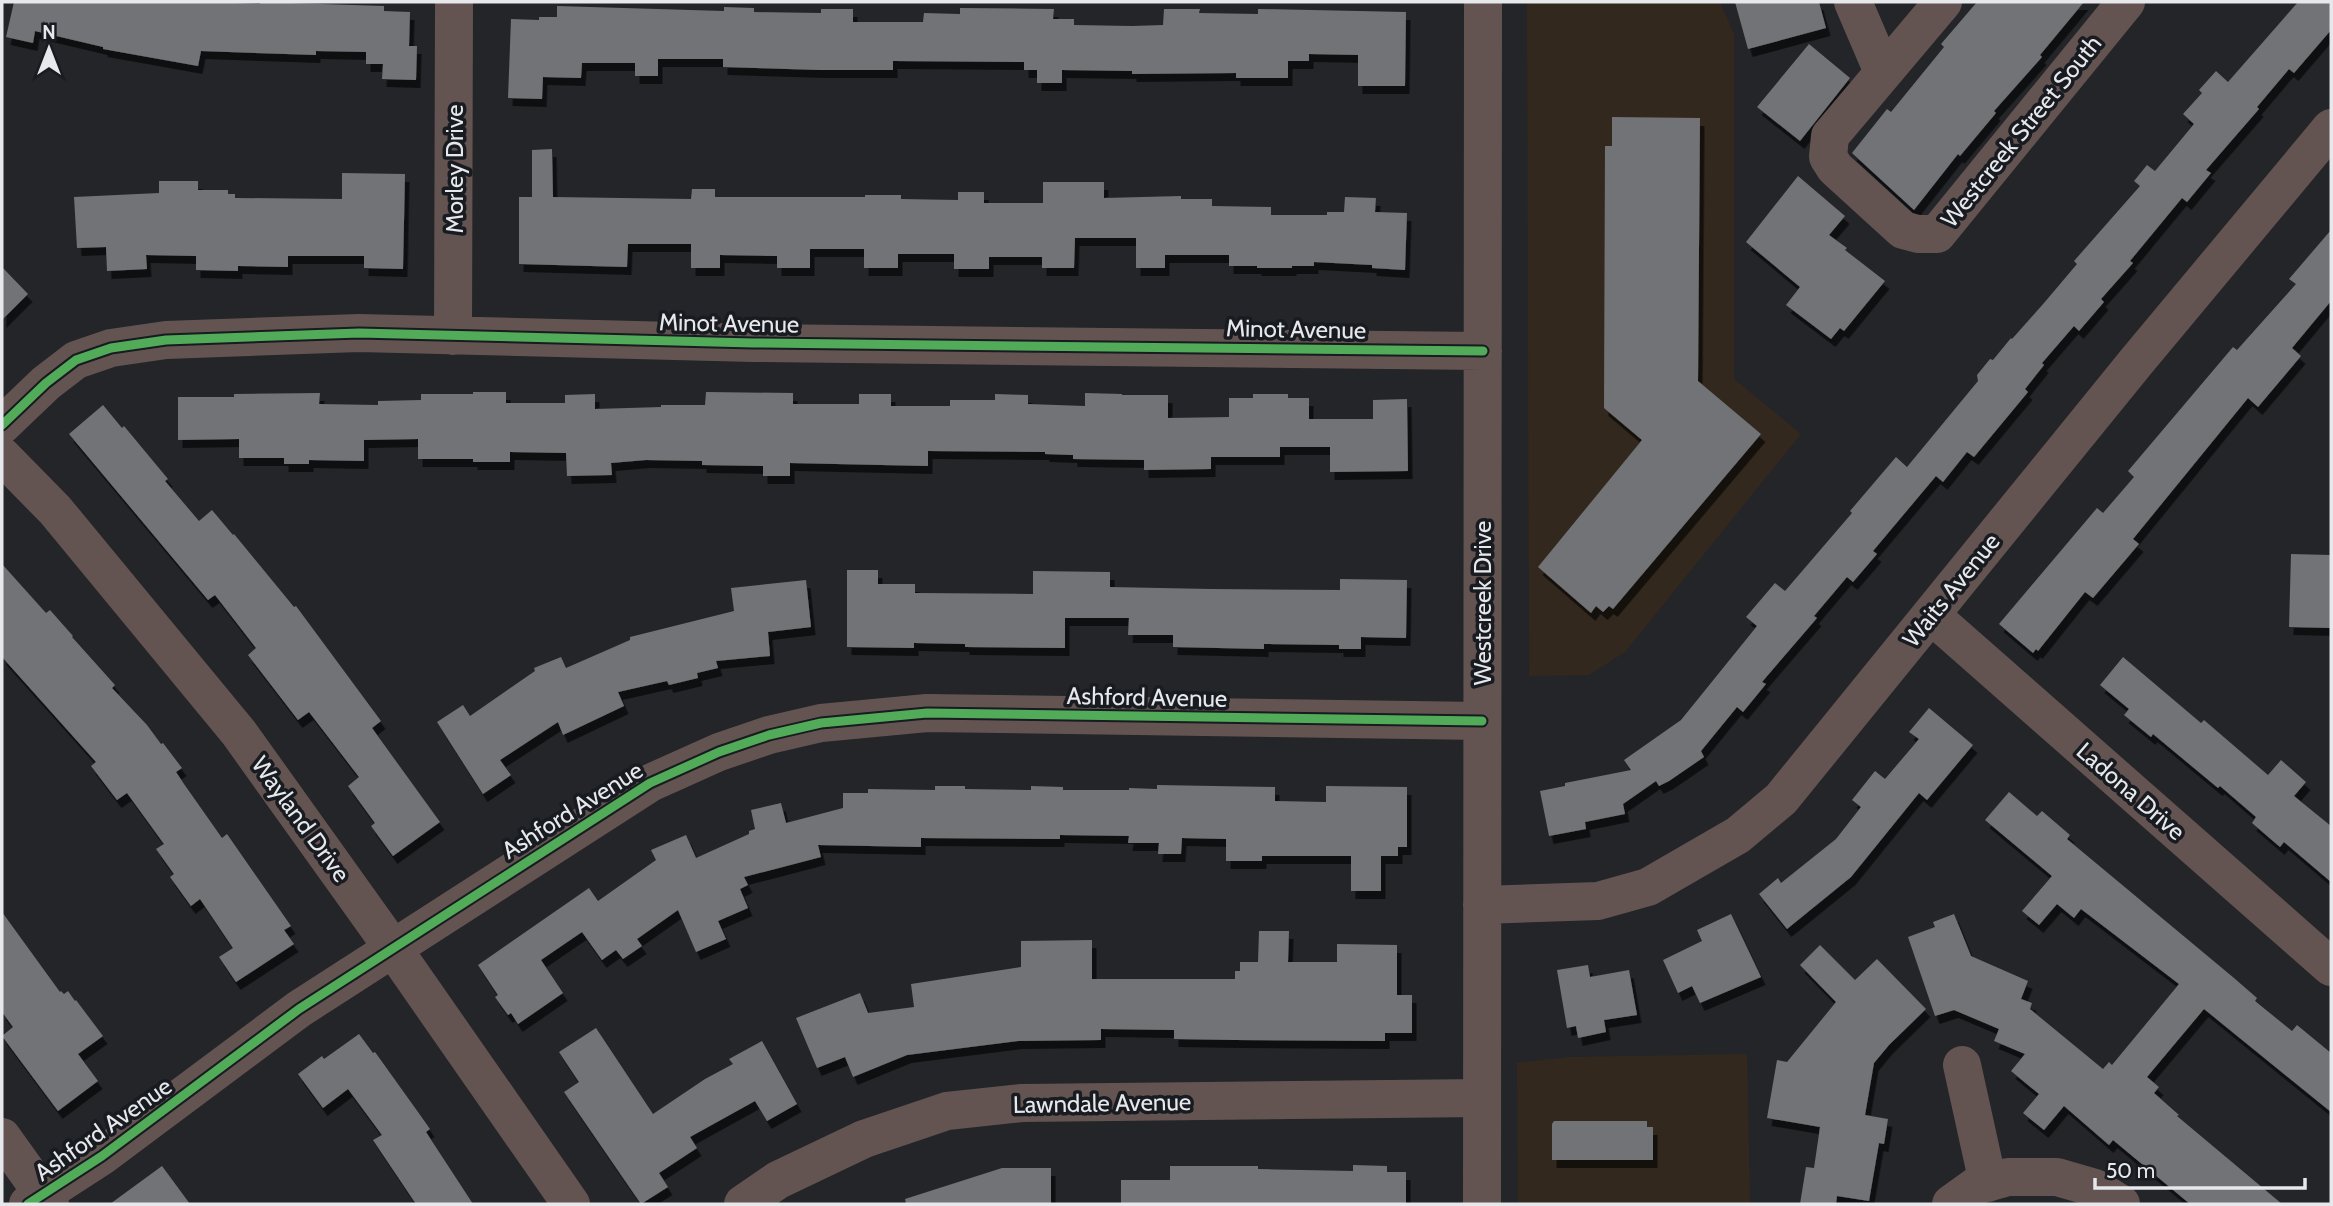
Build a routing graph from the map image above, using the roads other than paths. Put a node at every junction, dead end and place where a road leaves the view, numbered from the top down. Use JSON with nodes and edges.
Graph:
{"nodes":[{"id":1,"x":454,"y":2,"type":"edge"},
{"id":2,"x":1483,"y":2,"type":"edge"},
{"id":3,"x":1853,"y":2,"type":"edge"},
{"id":4,"x":1943,"y":2,"type":"edge"},
{"id":5,"x":2126,"y":2,"type":"edge"},
{"id":6,"x":1883,"y":72,"type":"junction"},
{"id":7,"x":2331,"y":128,"type":"edge"},
{"id":8,"x":453,"y":336,"type":"junction"},
{"id":9,"x":1483,"y":351,"type":"junction"},
{"id":10,"x":2,"y":425,"type":"edge"},
{"id":11,"x":2,"y":456,"type":"edge"},
{"id":12,"x":1931,"y":615,"type":"junction"},
{"id":13,"x":1482,"y":721,"type":"junction"},
{"id":14,"x":1482,"y":905,"type":"junction"},
{"id":15,"x":392,"y":947,"type":"junction"},
{"id":16,"x":2331,"y":967,"type":"edge"},
{"id":17,"x":1962,"y":1065,"type":"dead end"},
{"id":18,"x":1482,"y":1098,"type":"junction"},
{"id":19,"x":2,"y":1137,"type":"edge"},
{"id":20,"x":1988,"y":1183,"type":"junction"},
{"id":21,"x":41,"y":1201,"type":"edge"},
{"id":22,"x":571,"y":1204,"type":"edge"},
{"id":23,"x":743,"y":1204,"type":"edge"},
{"id":24,"x":1482,"y":1204,"type":"edge"},
{"id":25,"x":1951,"y":1204,"type":"edge"},
{"id":26,"x":2121,"y":1204,"type":"edge"}],
"edges":[{"from":1,"to":8,"type":"street","name":"Morley Drive"},
{"from":2,"to":9,"type":"street","name":"Westcreek Drive"},
{"from":3,"to":6,"type":"street"},
{"from":4,"to":6,"type":"street"},
{"from":5,"to":6,"type":"street","name":"Westcreek Street South"},
{"from":7,"to":12,"type":"street","name":"Waits Avenue"},
{"from":8,"to":9,"type":"street","name":"Minot Avenue"},
{"from":8,"to":10,"type":"street","name":"Minot Avenue"},
{"from":9,"to":13,"type":"street","name":"Westcreek Drive"},
{"from":11,"to":15,"type":"street","name":"Wayland Drive"},
{"from":12,"to":14,"type":"street","name":"Waits Avenue"},
{"from":12,"to":16,"type":"street","name":"Ladona Drive"},
{"from":13,"to":14,"type":"street","name":"Westcreek Drive"},
{"from":13,"to":15,"type":"street","name":"Ashford Avenue"},
{"from":14,"to":18,"type":"street","name":"Westcreek Drive"},
{"from":15,"to":21,"type":"street","name":"Ashford Avenue"},
{"from":15,"to":22,"type":"street","name":"Wayland Drive"},
{"from":17,"to":20,"type":"street"},
{"from":18,"to":23,"type":"street","name":"Lawndale Avenue"},
{"from":18,"to":24,"type":"street","name":"Westcreek Drive"},
{"from":19,"to":21,"type":"street"},
{"from":20,"to":25,"type":"street"},
{"from":20,"to":26,"type":"street"}]}
